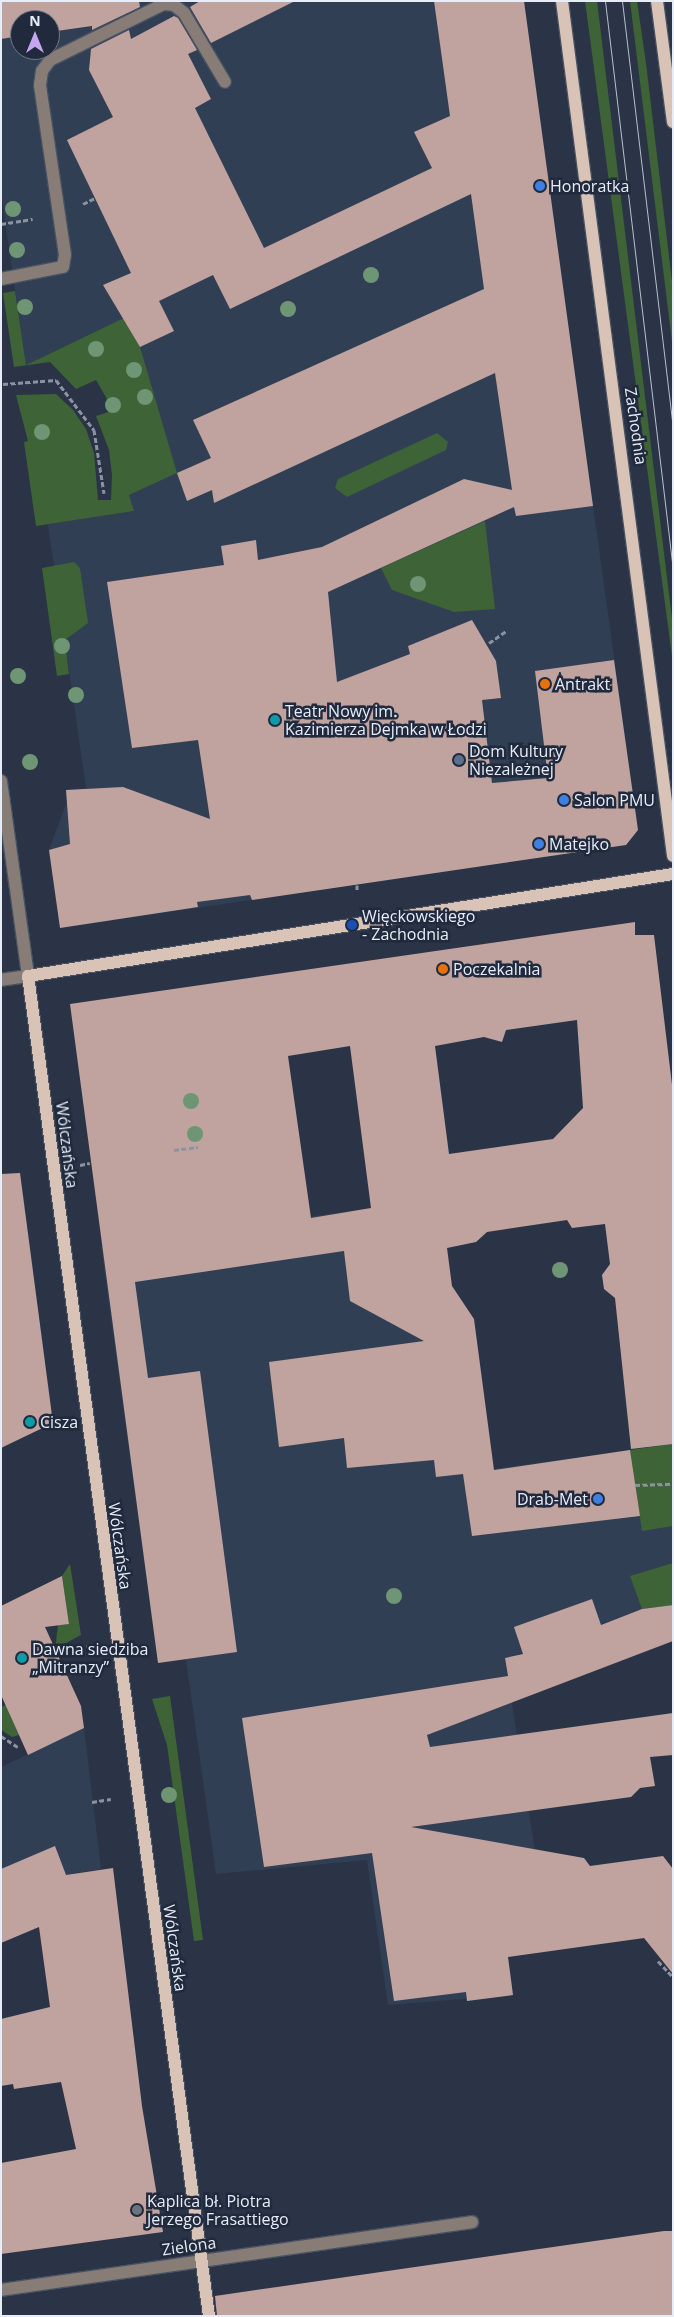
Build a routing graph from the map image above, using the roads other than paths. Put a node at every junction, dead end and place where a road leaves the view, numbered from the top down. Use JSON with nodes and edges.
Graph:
{"nodes":[{"id":1,"x":562,"y":1,"type":"edge"},
{"id":2,"x":657,"y":1,"type":"edge"},
{"id":3,"x":225,"y":82,"type":"dead end"},
{"id":4,"x":673,"y":122,"type":"edge"},
{"id":5,"x":1,"y":279,"type":"edge"},
{"id":6,"x":1,"y":781,"type":"edge"},
{"id":7,"x":673,"y":856,"type":"edge"},
{"id":8,"x":673,"y":874,"type":"edge"},
{"id":9,"x":28,"y":976,"type":"junction"},
{"id":10,"x":1,"y":980,"type":"edge"},
{"id":11,"x":472,"y":2222,"type":"dead end"},
{"id":12,"x":202,"y":2260,"type":"junction"},
{"id":13,"x":1,"y":2290,"type":"edge"},
{"id":14,"x":210,"y":2316,"type":"edge"}],
"edges":[{"from":1,"to":7,"type":"main road","name":"Zachodnia"},
{"from":2,"to":4,"type":"main road"},
{"from":3,"to":5,"type":"street"},
{"from":6,"to":9,"type":"street","name":"Wólczańska"},
{"from":8,"to":9,"type":"main road"},
{"from":9,"to":10,"type":"street"},
{"from":9,"to":12,"type":"main road","name":"Wólczańska"},
{"from":11,"to":12,"type":"street","name":"Zielona"},
{"from":12,"to":13,"type":"street","name":"Zielona"},
{"from":12,"to":14,"type":"main road","name":"Wólczańska"}]}
